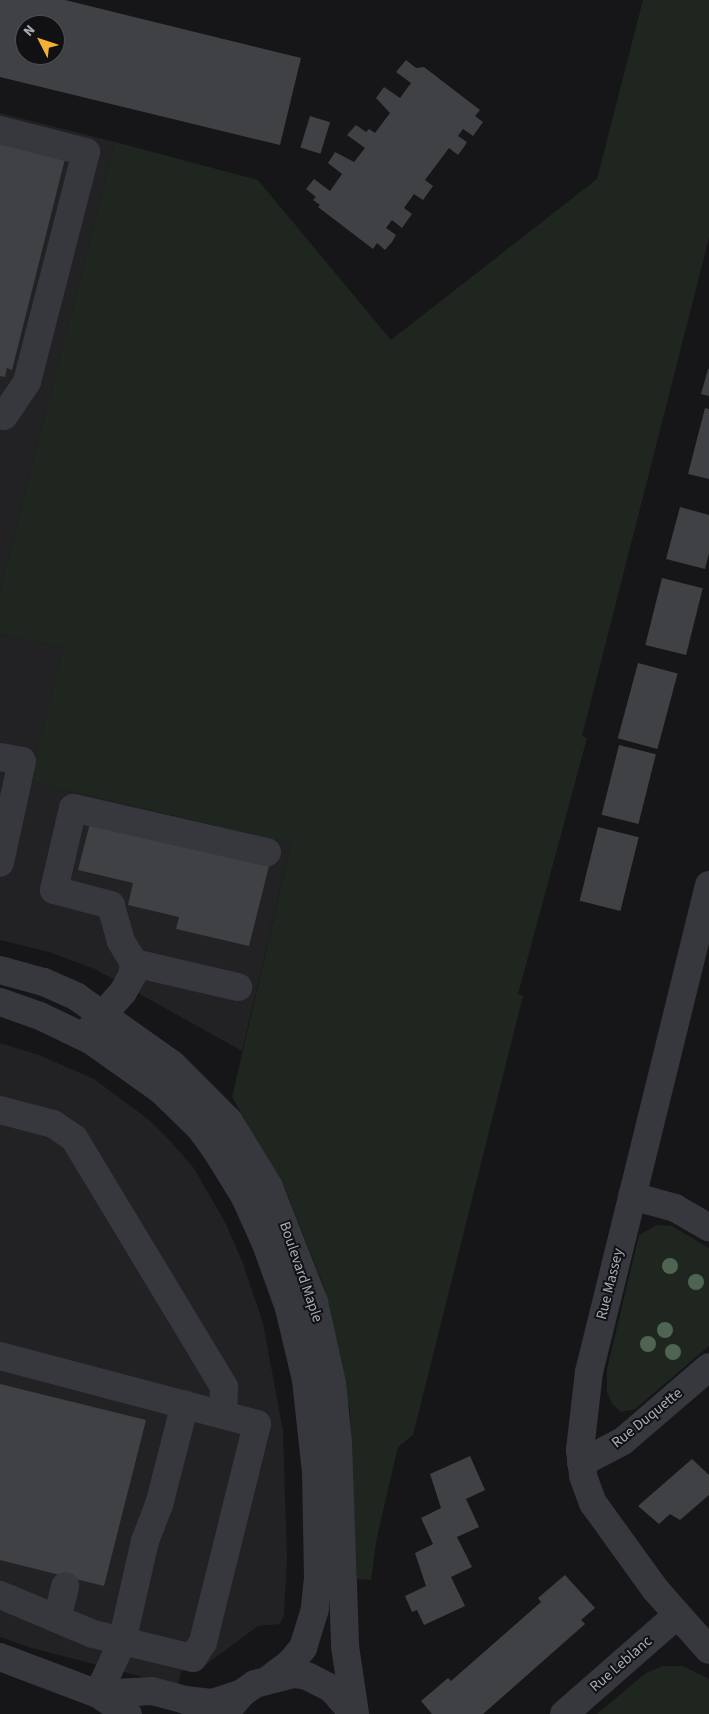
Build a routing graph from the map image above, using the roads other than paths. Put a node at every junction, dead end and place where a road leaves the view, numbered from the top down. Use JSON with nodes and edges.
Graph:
{"nodes":[{"id":1,"x":0,"y":130,"type":"edge"},
{"id":2,"x":1,"y":421,"type":"edge"},
{"id":3,"x":0,"y":757,"type":"edge"},
{"id":4,"x":268,"y":852,"type":"dead end"},
{"id":5,"x":0,"y":863,"type":"edge"},
{"id":6,"x":709,"y":885,"type":"edge"},
{"id":7,"x":134,"y":963,"type":"junction"},
{"id":8,"x":0,"y":970,"type":"edge"},
{"id":9,"x":238,"y":988,"type":"dead end"},
{"id":10,"x":0,"y":1002,"type":"edge"},
{"id":11,"x":101,"y":1013,"type":"junction"},
{"id":12,"x":85,"y":1038,"type":"junction"},
{"id":13,"x":0,"y":1110,"type":"edge"},
{"id":14,"x":632,"y":1196,"type":"junction"},
{"id":15,"x":709,"y":1228,"type":"edge"},
{"id":16,"x":0,"y":1356,"type":"edge"},
{"id":17,"x":709,"y":1367,"type":"edge"},
{"id":18,"x":185,"y":1404,"type":"junction"},
{"id":19,"x":223,"y":1415,"type":"junction"},
{"id":20,"x":581,"y":1462,"type":"junction"},
{"id":21,"x":65,"y":1586,"type":"dead end"},
{"id":22,"x":0,"y":1595,"type":"edge"},
{"id":23,"x":678,"y":1615,"type":"junction"},
{"id":24,"x":57,"y":1619,"type":"junction"},
{"id":25,"x":122,"y":1642,"type":"junction"},
{"id":26,"x":709,"y":1650,"type":"edge"},
{"id":27,"x":0,"y":1657,"type":"edge"},
{"id":28,"x":269,"y":1679,"type":"junction"},
{"id":29,"x":242,"y":1693,"type":"junction"},
{"id":30,"x":98,"y":1694,"type":"junction"},
{"id":31,"x":128,"y":1714,"type":"edge"},
{"id":32,"x":224,"y":1714,"type":"edge"},
{"id":33,"x":354,"y":1714,"type":"edge"},
{"id":34,"x":564,"y":1714,"type":"edge"}],
"edges":[{"from":1,"to":2,"type":"street"},
{"from":3,"to":5,"type":"street"},
{"from":4,"to":7,"type":"street"},
{"from":6,"to":14,"type":"street","name":"Rue Massey"},
{"from":7,"to":9,"type":"street"},
{"from":7,"to":11,"type":"street"},
{"from":8,"to":11,"type":"street","name":"Boulevard Maple"},
{"from":10,"to":12,"type":"street","name":"Boulevard Maple"},
{"from":11,"to":12,"type":"street"},
{"from":11,"to":33,"type":"street","name":"Boulevard Maple"},
{"from":12,"to":28,"type":"street","name":"Boulevard Maple"},
{"from":13,"to":19,"type":"street"},
{"from":14,"to":15,"type":"street"},
{"from":14,"to":20,"type":"street","name":"Rue Massey"},
{"from":16,"to":18,"type":"street"},
{"from":17,"to":20,"type":"street","name":"Rue Duquette"},
{"from":18,"to":19,"type":"street"},
{"from":18,"to":25,"type":"street"},
{"from":19,"to":25,"type":"street"},
{"from":20,"to":23,"type":"street","name":"Rue Massey"},
{"from":21,"to":24,"type":"street"},
{"from":22,"to":24,"type":"street"},
{"from":23,"to":26,"type":"street","name":"Rue Massey"},
{"from":23,"to":34,"type":"street","name":"Rue Leblanc"},
{"from":24,"to":25,"type":"street"},
{"from":25,"to":30,"type":"street"},
{"from":27,"to":30,"type":"street"},
{"from":28,"to":29,"type":"street"},
{"from":28,"to":33,"type":"street"},
{"from":29,"to":30,"type":"street"},
{"from":29,"to":32,"type":"street"},
{"from":30,"to":31,"type":"street"}]}
